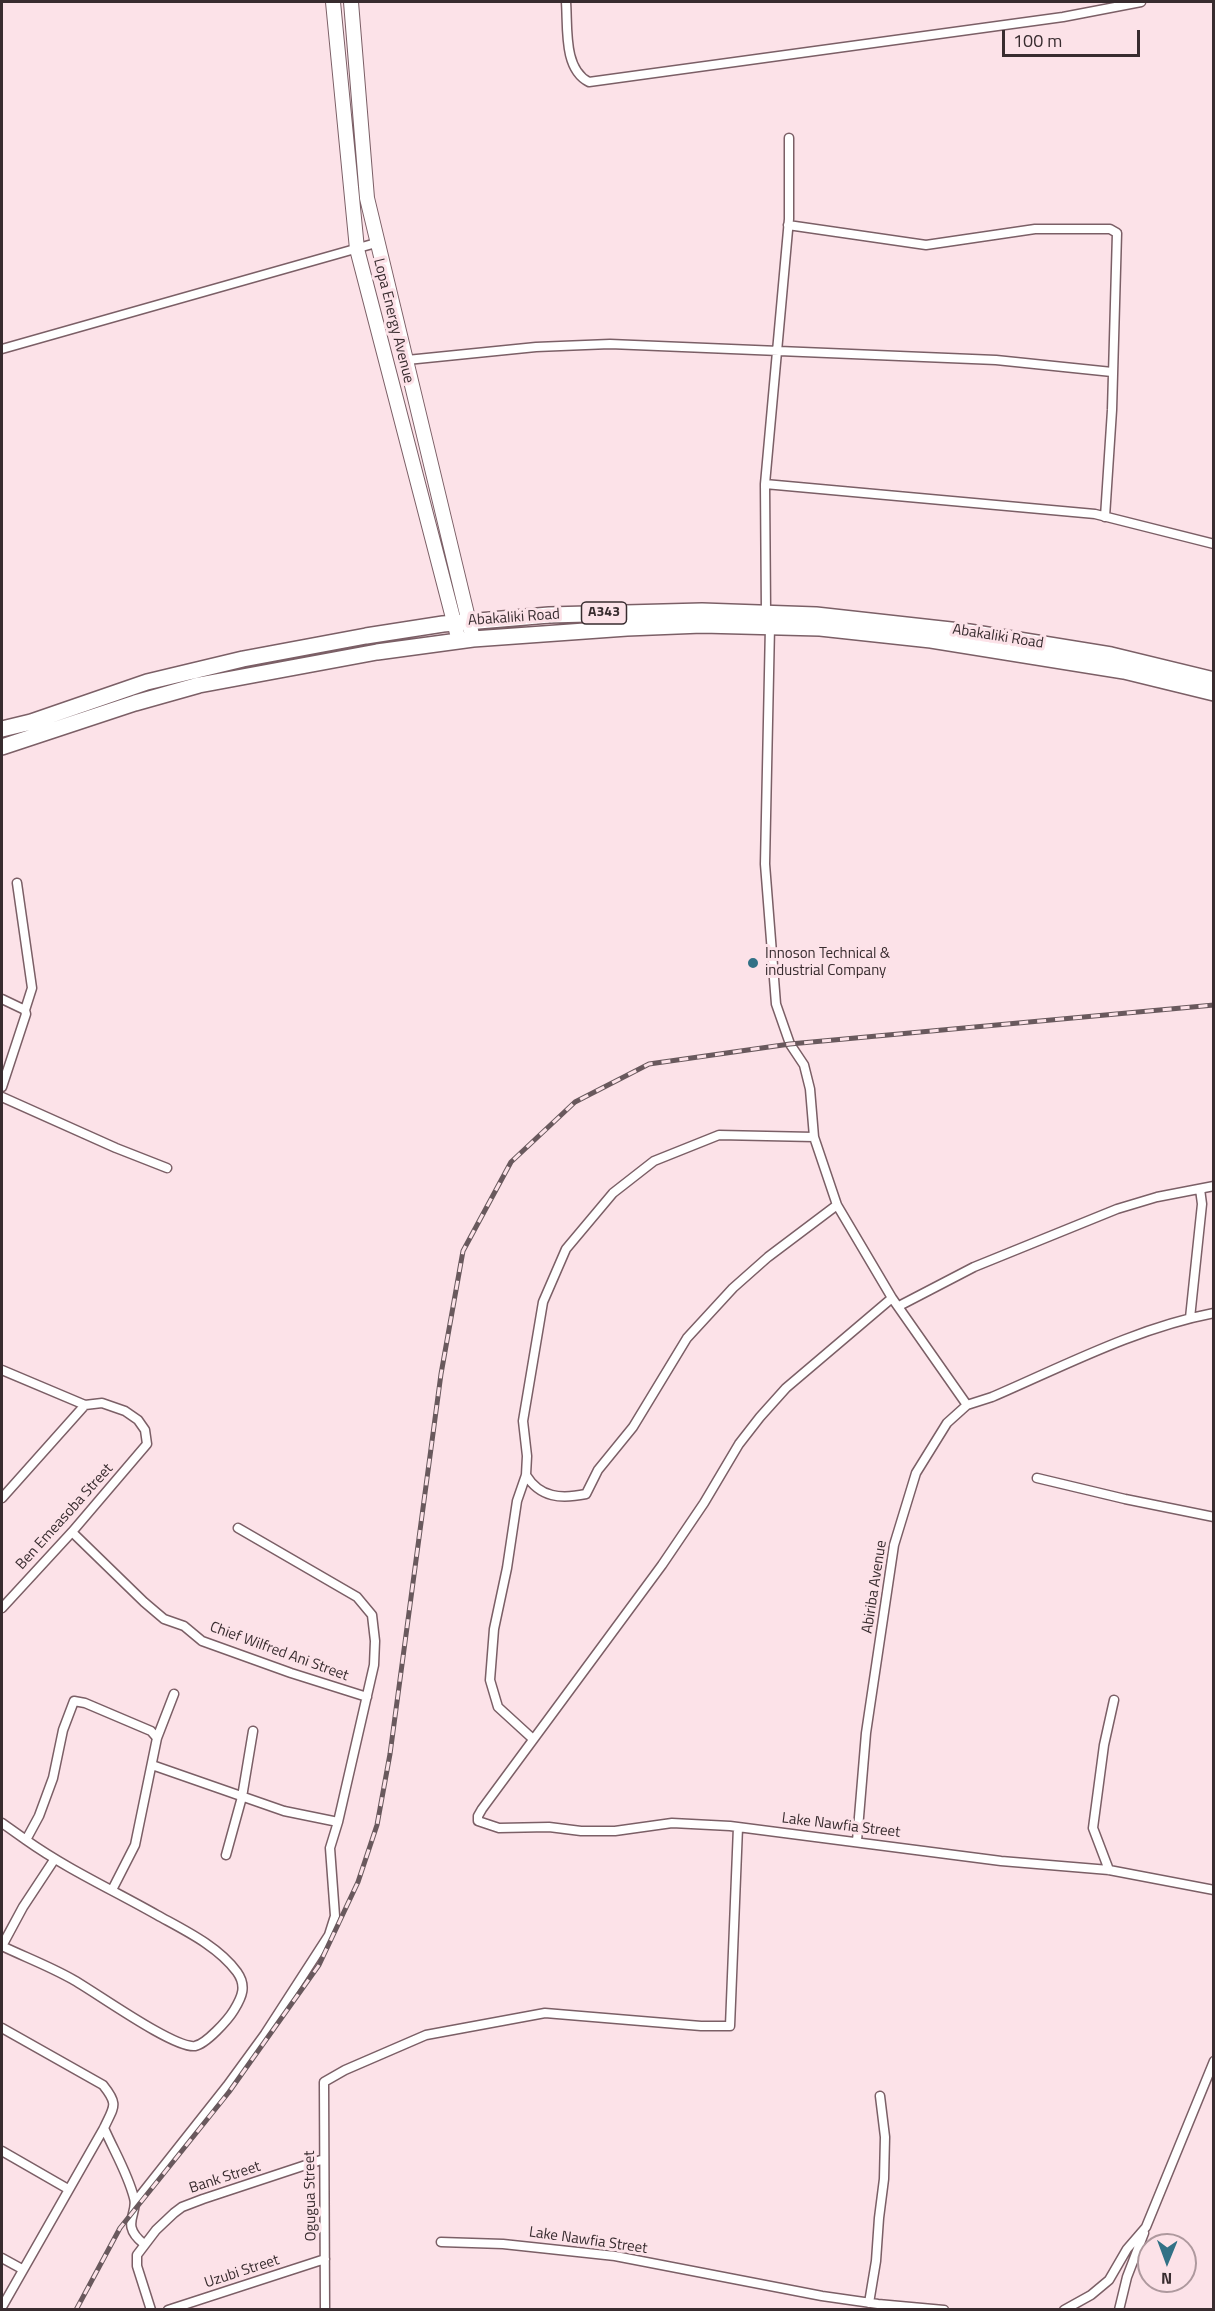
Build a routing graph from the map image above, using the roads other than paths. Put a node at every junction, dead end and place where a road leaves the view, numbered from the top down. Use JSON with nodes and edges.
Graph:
{"nodes":[{"id":1,"x":333,"y":2,"type":"edge"},
{"id":2,"x":351,"y":2,"type":"edge"},
{"id":3,"x":566,"y":2,"type":"edge"},
{"id":4,"x":1141,"y":2,"type":"edge"},
{"id":5,"x":789,"y":138,"type":"dead end"},
{"id":6,"x":788,"y":225,"type":"junction"},
{"id":7,"x":376,"y":243,"type":"junction"},
{"id":8,"x":357,"y":249,"type":"junction"},
{"id":9,"x":2,"y":349,"type":"edge"},
{"id":10,"x":777,"y":352,"type":"junction"},
{"id":11,"x":407,"y":360,"type":"junction"},
{"id":12,"x":1112,"y":372,"type":"junction"},
{"id":13,"x":765,"y":484,"type":"junction"},
{"id":14,"x":1105,"y":517,"type":"junction"},
{"id":15,"x":1214,"y":544,"type":"edge"},
{"id":16,"x":768,"y":619,"type":"junction"},
{"id":17,"x":462,"y":622,"type":"junction"},
{"id":18,"x":466,"y":640,"type":"junction"},
{"id":19,"x":1214,"y":680,"type":"edge"},
{"id":20,"x":1214,"y":693,"type":"edge"},
{"id":21,"x":2,"y":729,"type":"edge"},
{"id":22,"x":2,"y":747,"type":"edge"},
{"id":23,"x":17,"y":883,"type":"dead end"},
{"id":24,"x":2,"y":999,"type":"edge"},
{"id":25,"x":25,"y":1010,"type":"junction"},
{"id":26,"x":2,"y":1087,"type":"edge"},
{"id":27,"x":2,"y":1097,"type":"edge"},
{"id":28,"x":814,"y":1137,"type":"junction"},
{"id":29,"x":167,"y":1168,"type":"dead end"},
{"id":30,"x":1214,"y":1186,"type":"edge"},
{"id":31,"x":1200,"y":1189,"type":"junction"},
{"id":32,"x":837,"y":1205,"type":"junction"},
{"id":33,"x":892,"y":1298,"type":"junction"},
{"id":34,"x":899,"y":1306,"type":"junction"},
{"id":35,"x":1214,"y":1313,"type":"edge"},
{"id":36,"x":1190,"y":1318,"type":"junction"},
{"id":37,"x":2,"y":1370,"type":"edge"},
{"id":38,"x":85,"y":1405,"type":"junction"},
{"id":39,"x":967,"y":1405,"type":"junction"},
{"id":40,"x":526,"y":1475,"type":"junction"},
{"id":41,"x":1037,"y":1478,"type":"dead end"},
{"id":42,"x":2,"y":1498,"type":"edge"},
{"id":43,"x":1214,"y":1517,"type":"edge"},
{"id":44,"x":237,"y":1528,"type":"dead end"},
{"id":45,"x":72,"y":1532,"type":"junction"},
{"id":46,"x":2,"y":1606,"type":"edge"},
{"id":47,"x":174,"y":1694,"type":"dead end"},
{"id":48,"x":367,"y":1697,"type":"junction"},
{"id":49,"x":1114,"y":1700,"type":"dead end"},
{"id":50,"x":253,"y":1731,"type":"dead end"},
{"id":51,"x":157,"y":1738,"type":"junction"},
{"id":52,"x":533,"y":1739,"type":"junction"},
{"id":53,"x":152,"y":1765,"type":"junction"},
{"id":54,"x":242,"y":1797,"type":"junction"},
{"id":55,"x":338,"y":1822,"type":"junction"},
{"id":56,"x":2,"y":1823,"type":"edge"},
{"id":57,"x":738,"y":1827,"type":"junction"},
{"id":58,"x":26,"y":1840,"type":"junction"},
{"id":59,"x":857,"y":1841,"type":"junction"},
{"id":60,"x":226,"y":1855,"type":"dead end"},
{"id":61,"x":54,"y":1860,"type":"junction"},
{"id":62,"x":1109,"y":1870,"type":"junction"},
{"id":63,"x":112,"y":1890,"type":"junction"},
{"id":64,"x":1214,"y":1890,"type":"edge"},
{"id":65,"x":2,"y":1946,"type":"edge"},
{"id":66,"x":2,"y":2028,"type":"edge"},
{"id":67,"x":1214,"y":2061,"type":"edge"},
{"id":68,"x":880,"y":2096,"type":"dead end"},
{"id":69,"x":104,"y":2128,"type":"junction"},
{"id":70,"x":2,"y":2151,"type":"edge"},
{"id":71,"x":324,"y":2159,"type":"junction"},
{"id":72,"x":68,"y":2188,"type":"junction"},
{"id":73,"x":136,"y":2201,"type":"junction"},
{"id":74,"x":1146,"y":2227,"type":"junction"},
{"id":75,"x":441,"y":2241,"type":"dead end"},
{"id":76,"x":144,"y":2244,"type":"junction"},
{"id":77,"x":2,"y":2258,"type":"edge"},
{"id":78,"x":326,"y":2259,"type":"junction"},
{"id":79,"x":22,"y":2269,"type":"junction"},
{"id":80,"x":869,"y":2303,"type":"junction"},
{"id":81,"x":2,"y":2307,"type":"edge"},
{"id":82,"x":151,"y":2310,"type":"edge"},
{"id":83,"x":168,"y":2310,"type":"edge"},
{"id":84,"x":325,"y":2310,"type":"edge"},
{"id":85,"x":944,"y":2310,"type":"edge"},
{"id":86,"x":1064,"y":2310,"type":"edge"},
{"id":87,"x":1119,"y":2310,"type":"edge"}],
"edges":[{"from":1,"to":8,"type":"main road","name":"Lopa Energy Avenue"},
{"from":2,"to":7,"type":"main road","name":"Lopa Energy Avenue"},
{"from":3,"to":4,"type":"street"},
{"from":5,"to":6,"type":"street"},
{"from":6,"to":10,"type":"street"},
{"from":6,"to":12,"type":"street"},
{"from":7,"to":8,"type":"street"},
{"from":7,"to":11,"type":"main road","name":"Lopa Energy Avenue"},
{"from":8,"to":9,"type":"street"},
{"from":8,"to":17,"type":"main road","name":"Lopa Energy Avenue"},
{"from":10,"to":11,"type":"street"},
{"from":10,"to":12,"type":"street"},
{"from":10,"to":13,"type":"street"},
{"from":11,"to":17,"type":"main road","name":"Lopa Energy Avenue"},
{"from":12,"to":14,"type":"street"},
{"from":13,"to":14,"type":"street"},
{"from":13,"to":16,"type":"street"},
{"from":14,"to":15,"type":"street"},
{"from":16,"to":17,"type":"highway","name":"Abakaliki Road","number":"A343"},
{"from":16,"to":18,"type":"highway","name":"Abakaliki Road","number":"A343"},
{"from":16,"to":19,"type":"highway","name":"Abakaliki Road","number":"A343"},
{"from":16,"to":20,"type":"highway","name":"Abakaliki Road","number":"A343"},
{"from":16,"to":28,"type":"street"},
{"from":17,"to":18,"type":"main road","name":"Lopa Energy Avenue"},
{"from":17,"to":21,"type":"highway","name":"Abakaliki Road","number":"A343"},
{"from":18,"to":22,"type":"highway","name":"Abakaliki Road","number":"A343"},
{"from":23,"to":25,"type":"street"},
{"from":24,"to":25,"type":"street"},
{"from":25,"to":26,"type":"street"},
{"from":27,"to":29,"type":"street"},
{"from":28,"to":32,"type":"street"},
{"from":28,"to":40,"type":"street"},
{"from":30,"to":31,"type":"street"},
{"from":31,"to":34,"type":"street"},
{"from":31,"to":36,"type":"street"},
{"from":32,"to":33,"type":"street"},
{"from":32,"to":40,"type":"street"},
{"from":33,"to":34,"type":"street"},
{"from":33,"to":52,"type":"street"},
{"from":34,"to":39,"type":"street"},
{"from":35,"to":36,"type":"street","name":"Abiriba Avenue"},
{"from":36,"to":39,"type":"street","name":"Abiriba Avenue"},
{"from":37,"to":38,"type":"street"},
{"from":38,"to":42,"type":"street"},
{"from":38,"to":45,"type":"street","name":"Ben Emeasoba Street"},
{"from":39,"to":59,"type":"street","name":"Abiriba Avenue"},
{"from":40,"to":52,"type":"street"},
{"from":41,"to":43,"type":"street"},
{"from":44,"to":48,"type":"street"},
{"from":45,"to":46,"type":"street","name":"Ben Emeasoba Street"},
{"from":45,"to":48,"type":"street","name":"Chief Wilfred Ani Street"},
{"from":47,"to":51,"type":"street"},
{"from":48,"to":55,"type":"street"},
{"from":49,"to":62,"type":"street"},
{"from":50,"to":54,"type":"street"},
{"from":51,"to":53,"type":"street"},
{"from":51,"to":58,"type":"street"},
{"from":52,"to":57,"type":"street","name":"Lake Nawfia Street"},
{"from":53,"to":54,"type":"street"},
{"from":53,"to":63,"type":"street"},
{"from":54,"to":55,"type":"street"},
{"from":54,"to":60,"type":"street"},
{"from":55,"to":73,"type":"street"},
{"from":56,"to":58,"type":"street"},
{"from":57,"to":59,"type":"street","name":"Lake Nawfia Street"},
{"from":57,"to":71,"type":"street","name":"Ogugua Street"},
{"from":58,"to":61,"type":"street"},
{"from":59,"to":62,"type":"street","name":"Lake Nawfia Street"},
{"from":61,"to":63,"type":"street"},
{"from":61,"to":65,"type":"street"},
{"from":62,"to":64,"type":"street","name":"Lake Nawfia Street"},
{"from":63,"to":65,"type":"street"},
{"from":66,"to":69,"type":"street"},
{"from":67,"to":74,"type":"street"},
{"from":68,"to":80,"type":"street"},
{"from":69,"to":72,"type":"street"},
{"from":69,"to":73,"type":"street"},
{"from":70,"to":72,"type":"street"},
{"from":71,"to":76,"type":"street","name":"Bank Street"},
{"from":71,"to":78,"type":"street","name":"Ogugua Street"},
{"from":72,"to":79,"type":"street"},
{"from":73,"to":76,"type":"street"},
{"from":74,"to":86,"type":"street"},
{"from":74,"to":87,"type":"street"},
{"from":75,"to":80,"type":"street","name":"Lake Nawfia Street"},
{"from":76,"to":82,"type":"street"},
{"from":77,"to":79,"type":"street"},
{"from":78,"to":83,"type":"street","name":"Uzubi Street"},
{"from":78,"to":84,"type":"street","name":"Ogugua Street"},
{"from":79,"to":81,"type":"street"},
{"from":80,"to":85,"type":"street","name":"Lake Nawfia Street"}]}
